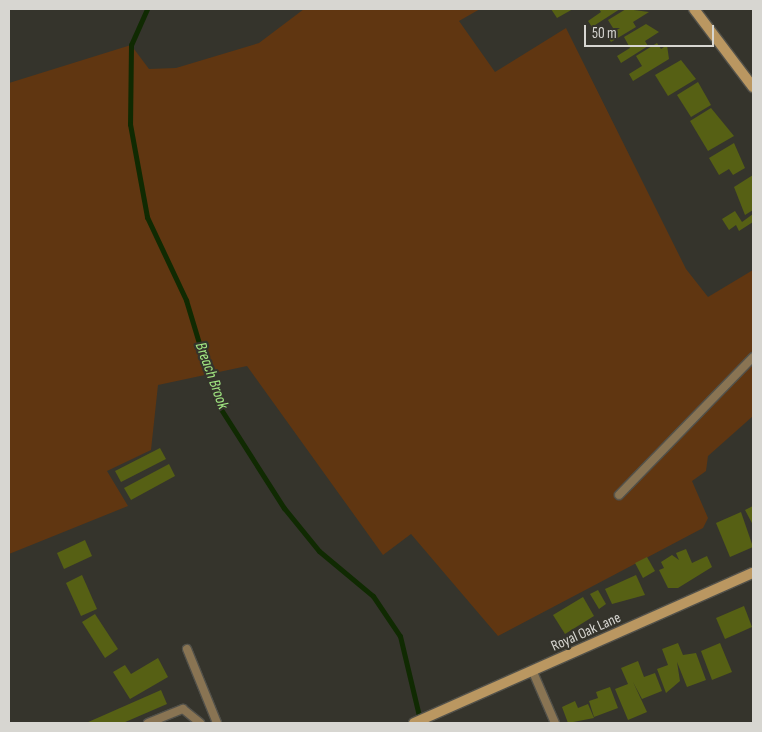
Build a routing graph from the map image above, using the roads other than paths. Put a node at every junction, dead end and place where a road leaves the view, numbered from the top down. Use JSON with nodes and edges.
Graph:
{"nodes":[{"id":1,"x":694,"y":9,"type":"edge"},
{"id":2,"x":753,"y":87,"type":"edge"},
{"id":3,"x":753,"y":356,"type":"edge"},
{"id":4,"x":618,"y":495,"type":"dead end"},
{"id":5,"x":753,"y":574,"type":"edge"},
{"id":6,"x":187,"y":649,"type":"dead end"},
{"id":7,"x":533,"y":672,"type":"junction"},
{"id":8,"x":148,"y":723,"type":"edge"},
{"id":9,"x":200,"y":723,"type":"edge"},
{"id":10,"x":217,"y":723,"type":"edge"},
{"id":11,"x":414,"y":723,"type":"edge"},
{"id":12,"x":555,"y":723,"type":"edge"}],
"edges":[{"from":1,"to":2,"type":"street"},
{"from":3,"to":4,"type":"lane"},
{"from":5,"to":7,"type":"street","name":"Royal Oak Lane"},
{"from":6,"to":10,"type":"lane"},
{"from":7,"to":11,"type":"street","name":"Royal Oak Lane"},
{"from":7,"to":12,"type":"lane"},
{"from":8,"to":9,"type":"lane"}]}
